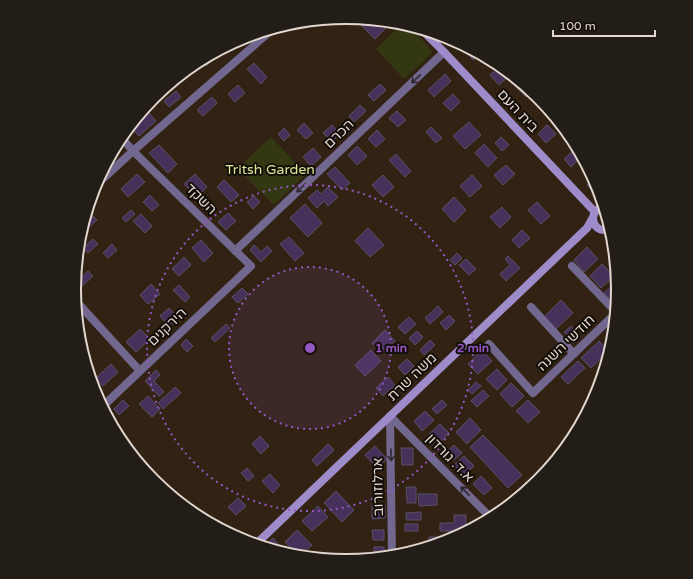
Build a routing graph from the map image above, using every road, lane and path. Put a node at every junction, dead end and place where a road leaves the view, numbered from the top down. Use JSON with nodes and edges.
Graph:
{"nodes":[{"id":1,"x":263,"y":37,"type":"edge"},
{"id":2,"x":429,"y":37,"type":"edge"},
{"id":3,"x":444,"y":52,"type":"junction"},
{"id":4,"x":126,"y":142,"type":"edge"},
{"id":5,"x":134,"y":151,"type":"junction"},
{"id":6,"x":107,"y":175,"type":"edge"},
{"id":7,"x":599,"y":209,"type":"edge"},
{"id":8,"x":594,"y":215,"type":"junction"},
{"id":9,"x":587,"y":228,"type":"junction"},
{"id":10,"x":605,"y":229,"type":"edge"},
{"id":11,"x":605,"y":229,"type":"edge"},
{"id":12,"x":235,"y":251,"type":"junction"},
{"id":13,"x":251,"y":266,"type":"joint"},
{"id":14,"x":572,"y":266,"type":"dead end"},
{"id":15,"x":611,"y":306,"type":"edge"},
{"id":16,"x":531,"y":307,"type":"dead end"},
{"id":17,"x":82,"y":308,"type":"edge"},
{"id":18,"x":610,"y":319,"type":"edge"},
{"id":19,"x":489,"y":344,"type":"dead end"},
{"id":20,"x":574,"y":354,"type":"junction"},
{"id":21,"x":140,"y":371,"type":"junction"},
{"id":22,"x":106,"y":403,"type":"edge"},
{"id":23,"x":390,"y":416,"type":"junction"},
{"id":24,"x":487,"y":514,"type":"edge"},
{"id":25,"x":260,"y":541,"type":"edge"},
{"id":26,"x":392,"y":551,"type":"edge"}],
"edges":[{"from":1,"to":5,"type":"street"},
{"from":2,"to":3,"type":"street","name":"בית העם"},
{"from":3,"to":8,"type":"street","name":"בית העם"},
{"from":3,"to":12,"type":"street","name":"הכרם","one_way":true},
{"from":4,"to":5,"type":"street","name":"השקד"},
{"from":5,"to":6,"type":"street"},
{"from":5,"to":12,"type":"street","name":"השקד"},
{"from":7,"to":8,"type":"street"},
{"from":8,"to":9,"type":"street","name":"משה שרת"},
{"from":8,"to":10,"type":"street","name":"בית העם"},
{"from":9,"to":11,"type":"street"},
{"from":9,"to":23,"type":"street","name":"משה שרת"},
{"from":12,"to":13,"type":"street","name":"השקד"},
{"from":13,"to":21,"type":"street","name":"הירקנים"},
{"from":14,"to":15,"type":"street"},
{"from":16,"to":20,"type":"street"},
{"from":17,"to":21,"type":"street"},
{"from":18,"to":20,"type":"street","name":"חודשי השנה"},
{"from":19,"to":20,"type":"street","name":"חודשי השנה"},
{"from":21,"to":22,"type":"street","name":"הירקנים"},
{"from":24,"to":23,"type":"street","name":"א.ד. גורדון","one_way":true},
{"from":23,"to":25,"type":"street","name":"משה שרת"},
{"from":23,"to":26,"type":"street","name":"ארלוזורוב","one_way":true}]}
